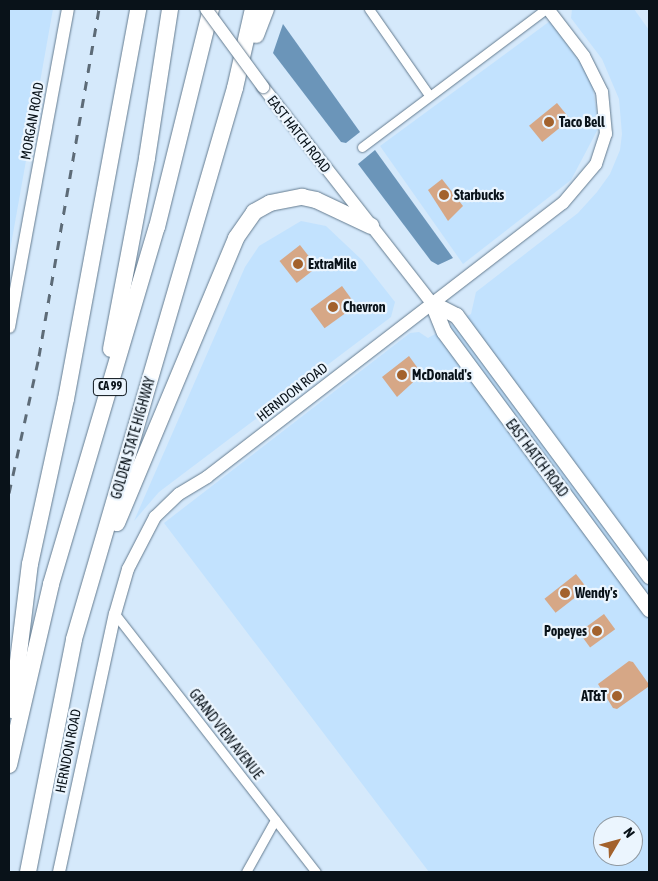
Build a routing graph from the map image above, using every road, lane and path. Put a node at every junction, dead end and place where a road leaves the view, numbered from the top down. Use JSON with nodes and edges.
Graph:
{"nodes":[{"id":1,"x":68,"y":9,"type":"edge"},
{"id":2,"x":138,"y":9,"type":"edge"},
{"id":3,"x":170,"y":9,"type":"edge"},
{"id":4,"x":206,"y":9,"type":"edge"},
{"id":5,"x":211,"y":9,"type":"edge"},
{"id":6,"x":253,"y":9,"type":"edge"},
{"id":7,"x":266,"y":9,"type":"edge"},
{"id":8,"x":369,"y":9,"type":"edge"},
{"id":9,"x":547,"y":9,"type":"edge"},
{"id":10,"x":235,"y":88,"type":"junction"},
{"id":11,"x":429,"y":95,"type":"junction"},
{"id":12,"x":362,"y":147,"type":"dead end"},
{"id":13,"x":371,"y":226,"type":"junction"},
{"id":14,"x":432,"y":303,"type":"junction"},
{"id":15,"x":9,"y":327,"type":"edge"},
{"id":16,"x":90,"y":452,"type":"junction"},
{"id":17,"x":94,"y":571,"type":"junction"},
{"id":18,"x":649,"y":576,"type":"edge"},
{"id":19,"x":649,"y":609,"type":"edge"},
{"id":20,"x":115,"y":614,"type":"junction"},
{"id":21,"x":9,"y":740,"type":"edge"},
{"id":22,"x":9,"y":765,"type":"edge"},
{"id":23,"x":275,"y":820,"type":"junction"},
{"id":24,"x":28,"y":872,"type":"edge"},
{"id":25,"x":59,"y":872,"type":"edge"},
{"id":26,"x":246,"y":872,"type":"edge"},
{"id":27,"x":316,"y":872,"type":"edge"}],
"edges":[{"from":1,"to":15,"type":"street","name":"MORGAN ROAD"},
{"from":2,"to":21,"type":"highway"},
{"from":3,"to":16,"type":"highway"},
{"from":4,"to":13,"type":"street","name":"EAST HATCH ROAD","bridge":true},
{"from":5,"to":16,"type":"highway","number":"CA 99"},
{"from":6,"to":10,"type":"highway","name":"GOLDEN STATE HIGHWAY","number":"CA 99"},
{"from":7,"to":10,"type":"highway"},
{"from":8,"to":11,"type":"street"},
{"from":9,"to":11,"type":"street","name":"HERNDON ROAD"},
{"from":9,"to":14,"type":"street","name":"HERNDON ROAD"},
{"from":10,"to":17,"type":"highway","name":"GOLDEN STATE HIGHWAY","number":"CA 99"},
{"from":11,"to":12,"type":"street","name":"HERNDON ROAD"},
{"from":13,"to":14,"type":"street","name":"EAST HATCH ROAD"},
{"from":13,"to":17,"type":"highway"},
{"from":14,"to":18,"type":"main road","name":"EAST HATCH ROAD"},
{"from":14,"to":19,"type":"main road","name":"EAST HATCH ROAD"},
{"from":14,"to":20,"type":"street","name":"HERNDON ROAD"},
{"from":16,"to":22,"type":"highway","number":"CA 99"},
{"from":17,"to":24,"type":"highway","name":"GOLDEN STATE HIGHWAY","number":"CA 99"},
{"from":20,"to":23,"type":"street","name":"GRAND VIEW AVENUE"},
{"from":20,"to":25,"type":"street","name":"HERNDON ROAD"},
{"from":23,"to":26,"type":"street"},
{"from":23,"to":27,"type":"street","name":"GRAND VIEW AVENUE"}]}
